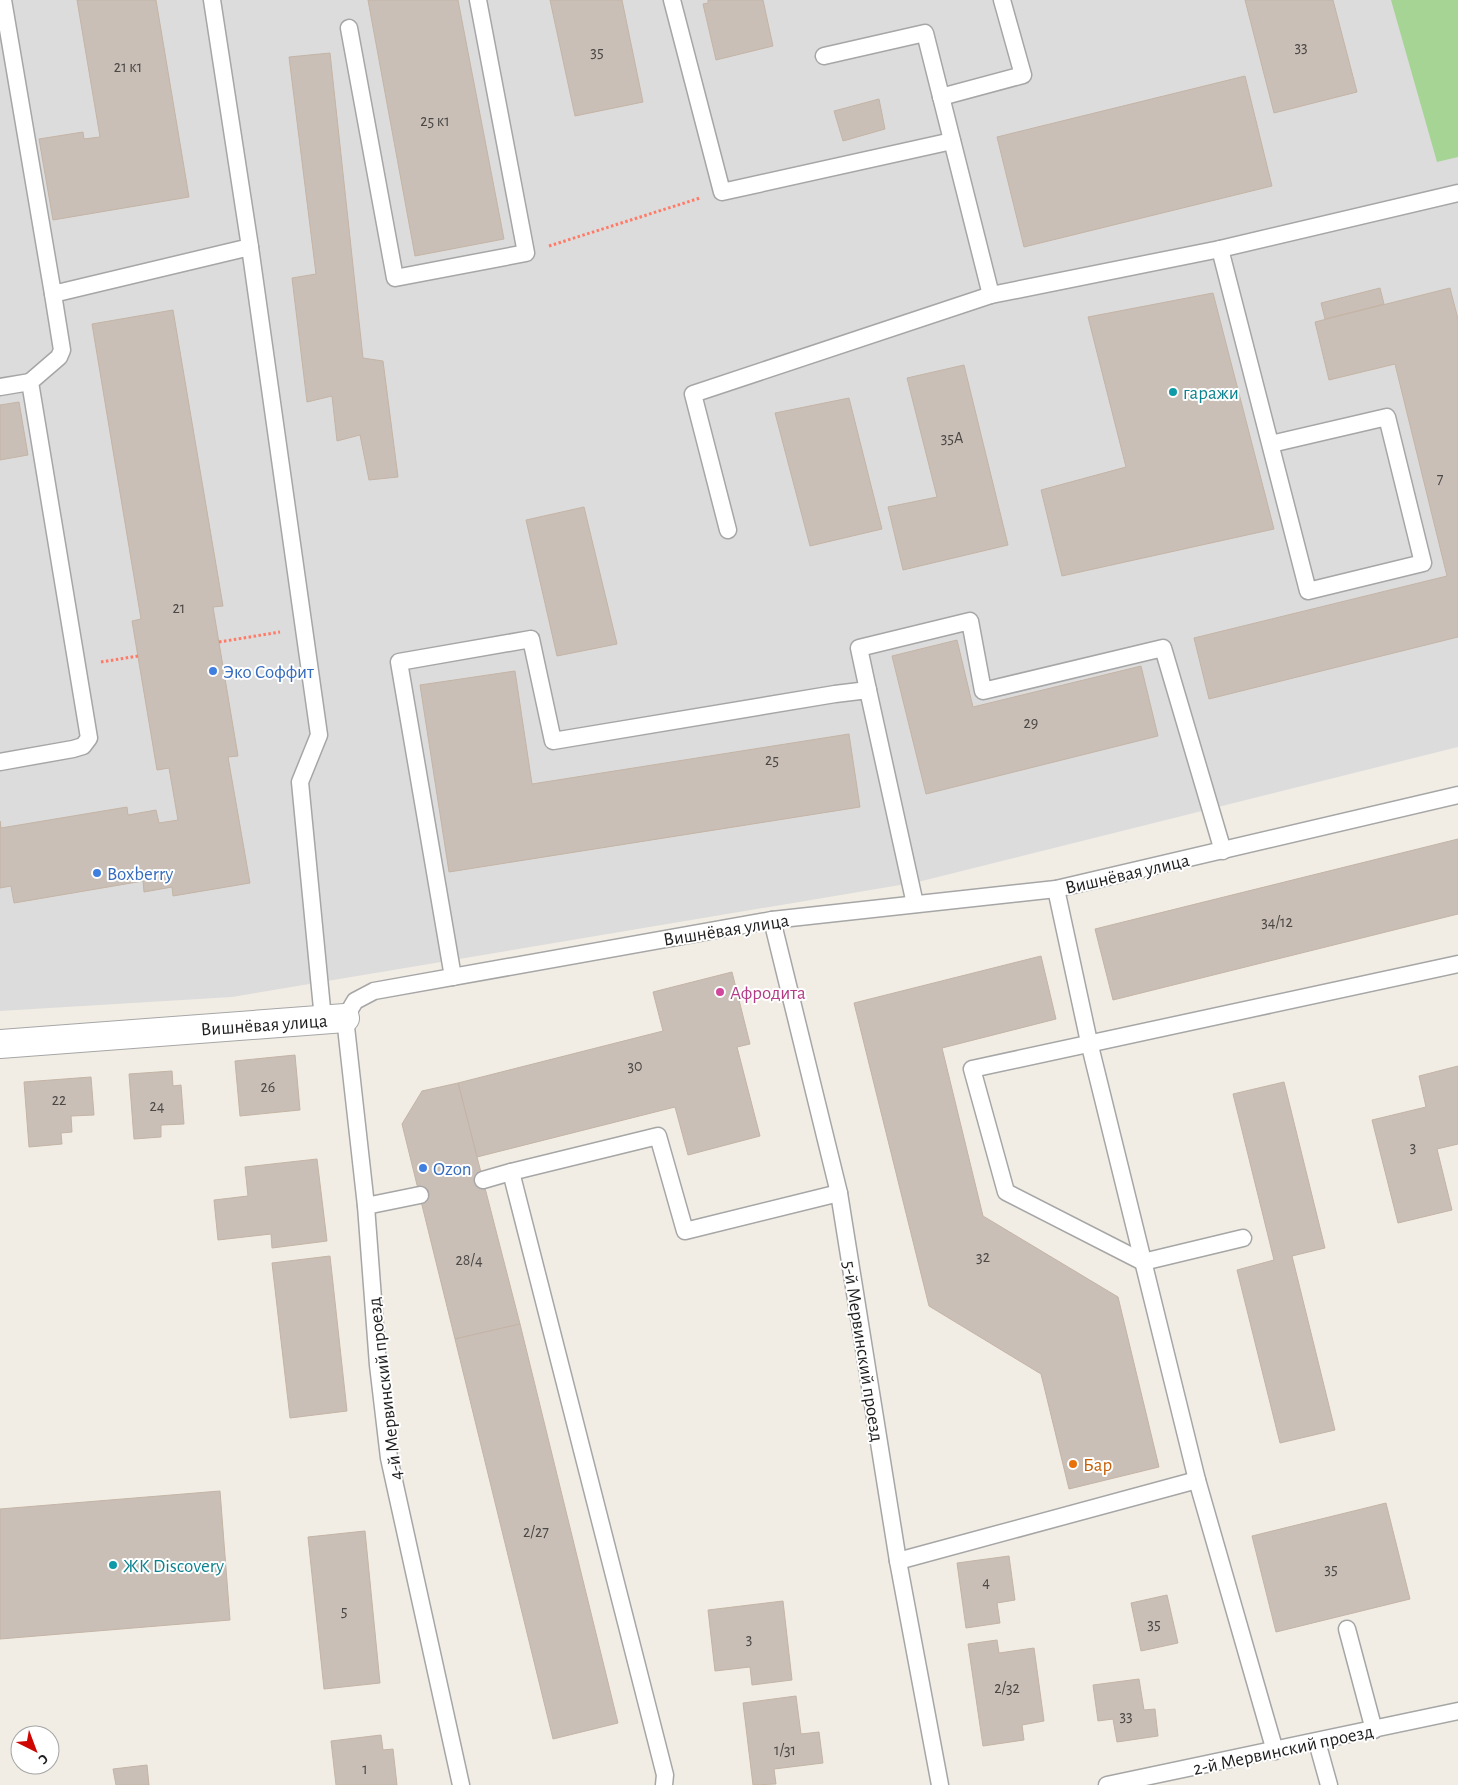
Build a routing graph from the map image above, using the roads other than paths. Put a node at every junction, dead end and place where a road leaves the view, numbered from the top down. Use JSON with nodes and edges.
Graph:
{"nodes":[{"id":1,"x":3,"y":0,"type":"edge"},
{"id":2,"x":212,"y":0,"type":"edge"},
{"id":3,"x":478,"y":0,"type":"edge"},
{"id":4,"x":672,"y":0,"type":"edge"},
{"id":5,"x":1002,"y":0,"type":"edge"},
{"id":6,"x":349,"y":28,"type":"dead end"},
{"id":7,"x":824,"y":56,"type":"dead end"},
{"id":8,"x":941,"y":97,"type":"junction"},
{"id":9,"x":952,"y":141,"type":"junction"},
{"id":10,"x":1458,"y":193,"type":"edge"},
{"id":11,"x":250,"y":247,"type":"junction"},
{"id":12,"x":1220,"y":249,"type":"junction"},
{"id":13,"x":53,"y":294,"type":"junction"},
{"id":14,"x":991,"y":295,"type":"junction"},
{"id":15,"x":30,"y":382,"type":"junction"},
{"id":16,"x":0,"y":387,"type":"edge"},
{"id":17,"x":1271,"y":444,"type":"junction"},
{"id":18,"x":728,"y":530,"type":"dead end"},
{"id":19,"x":868,"y":690,"type":"junction"},
{"id":20,"x":0,"y":762,"type":"edge"},
{"id":21,"x":1458,"y":795,"type":"edge"},
{"id":22,"x":1223,"y":851,"type":"junction"},
{"id":23,"x":1056,"y":889,"type":"junction"},
{"id":24,"x":915,"y":904,"type":"junction"},
{"id":25,"x":772,"y":920,"type":"junction"},
{"id":26,"x":1458,"y":964,"type":"edge"},
{"id":27,"x":453,"y":977,"type":"junction"},
{"id":28,"x":334,"y":1018,"type":"junction"},
{"id":29,"x":1089,"y":1042,"type":"junction"},
{"id":30,"x":0,"y":1044,"type":"edge"},
{"id":31,"x":511,"y":1172,"type":"junction"},
{"id":32,"x":483,"y":1180,"type":"dead end"},
{"id":33,"x":839,"y":1193,"type":"junction"},
{"id":34,"x":420,"y":1195,"type":"dead end"},
{"id":35,"x":366,"y":1206,"type":"junction"},
{"id":36,"x":1243,"y":1238,"type":"dead end"},
{"id":37,"x":1143,"y":1262,"type":"junction"},
{"id":38,"x":1197,"y":1480,"type":"junction"},
{"id":39,"x":898,"y":1561,"type":"junction"},
{"id":40,"x":1347,"y":1629,"type":"dead end"},
{"id":41,"x":1458,"y":1711,"type":"edge"},
{"id":42,"x":1374,"y":1730,"type":"junction"},
{"id":43,"x":1317,"y":1742,"type":"junction"},
{"id":44,"x":1275,"y":1751,"type":"junction"},
{"id":45,"x":462,"y":1785,"type":"edge"},
{"id":46,"x":664,"y":1785,"type":"edge"},
{"id":47,"x":940,"y":1785,"type":"edge"},
{"id":48,"x":1107,"y":1785,"type":"edge"},
{"id":49,"x":1328,"y":1785,"type":"edge"}],
"edges":[{"from":1,"to":13,"type":"lane"},
{"from":2,"to":11,"type":"lane","name":"4-й Мервинский проезд"},
{"from":3,"to":6,"type":"lane"},
{"from":4,"to":9,"type":"lane"},
{"from":5,"to":8,"type":"lane"},
{"from":7,"to":8,"type":"lane"},
{"from":8,"to":9,"type":"lane"},
{"from":9,"to":14,"type":"lane"},
{"from":10,"to":12,"type":"lane"},
{"from":11,"to":13,"type":"lane"},
{"from":11,"to":28,"type":"lane","name":"4-й Мервинский проезд"},
{"from":12,"to":14,"type":"lane"},
{"from":12,"to":17,"type":"lane"},
{"from":13,"to":15,"type":"lane"},
{"from":14,"to":18,"type":"lane"},
{"from":15,"to":16,"type":"lane"},
{"from":15,"to":20,"type":"lane"},
{"from":17,"to":17,"type":"lane"},
{"from":19,"to":22,"type":"lane"},
{"from":19,"to":24,"type":"lane"},
{"from":19,"to":27,"type":"lane"},
{"from":21,"to":22,"type":"lane","name":"Вишнёвая улица"},
{"from":22,"to":23,"type":"lane","name":"Вишнёвая улица"},
{"from":23,"to":24,"type":"lane","name":"Вишнёвая улица"},
{"from":23,"to":29,"type":"lane"},
{"from":24,"to":25,"type":"lane","name":"Вишнёвая улица"},
{"from":25,"to":27,"type":"lane","name":"Вишнёвая улица"},
{"from":25,"to":33,"type":"lane","name":"5-й Мервинский проезд"},
{"from":26,"to":29,"type":"lane"},
{"from":27,"to":28,"type":"lane","name":"Вишнёвая улица"},
{"from":28,"to":30,"type":"street","name":"Вишнёвая улица"},
{"from":28,"to":35,"type":"lane","name":"4-й Мервинский проезд"},
{"from":29,"to":37,"type":"lane"},
{"from":29,"to":37,"type":"lane"},
{"from":31,"to":32,"type":"lane"},
{"from":31,"to":33,"type":"lane"},
{"from":31,"to":46,"type":"lane"},
{"from":33,"to":39,"type":"lane","name":"5-й Мервинский проезд"},
{"from":34,"to":35,"type":"lane"},
{"from":35,"to":45,"type":"lane","name":"4-й Мервинский проезд"},
{"from":36,"to":37,"type":"lane"},
{"from":37,"to":38,"type":"lane"},
{"from":38,"to":39,"type":"lane"},
{"from":38,"to":44,"type":"lane"},
{"from":39,"to":47,"type":"lane","name":"5-й Мервинский проезд"},
{"from":40,"to":42,"type":"lane"},
{"from":41,"to":42,"type":"lane","name":"2-й Мервинский проезд"},
{"from":42,"to":43,"type":"lane","name":"2-й Мервинский проезд"},
{"from":43,"to":44,"type":"lane","name":"2-й Мервинский проезд"},
{"from":43,"to":49,"type":"lane"},
{"from":44,"to":48,"type":"lane","name":"2-й Мервинский проезд"}]}
